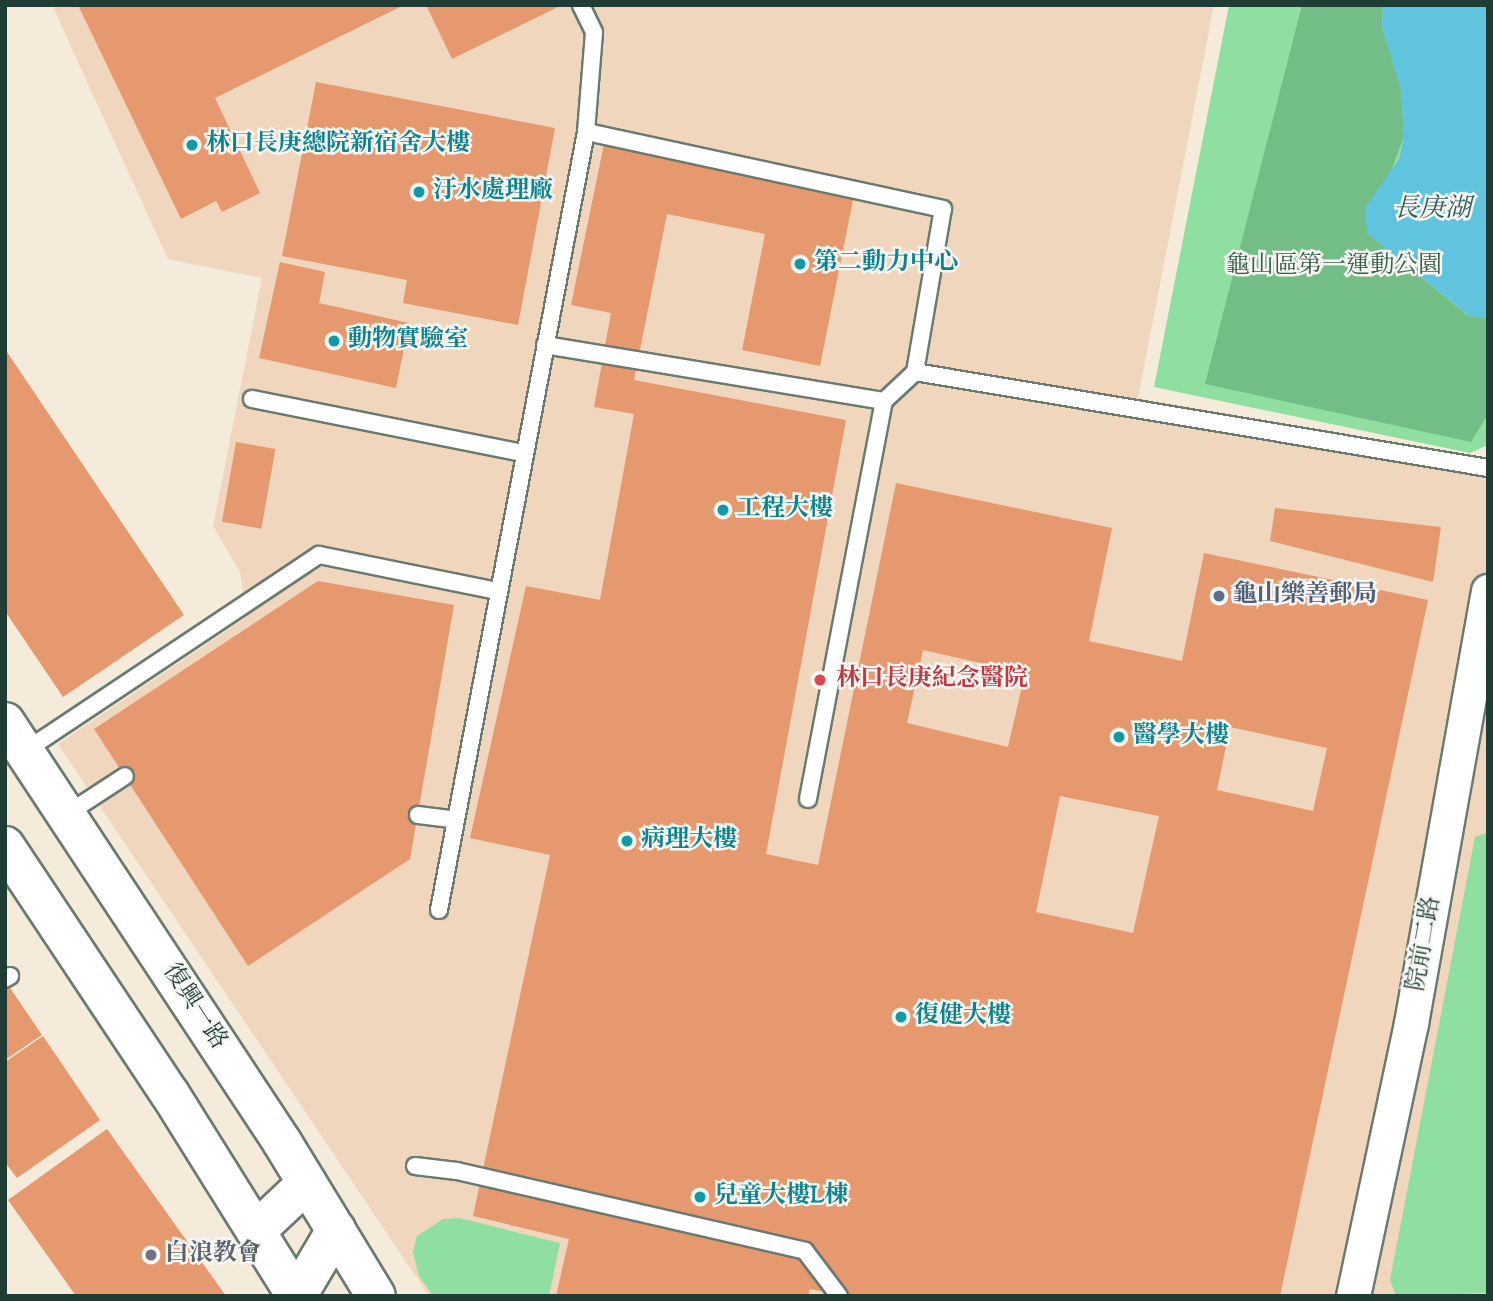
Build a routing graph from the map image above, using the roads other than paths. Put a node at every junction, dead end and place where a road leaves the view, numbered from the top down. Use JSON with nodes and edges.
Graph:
{"nodes":[{"id":1,"x":581,"y":5,"type":"edge"},
{"id":2,"x":586,"y":132,"type":"junction"},
{"id":3,"x":545,"y":345,"type":"junction"},
{"id":4,"x":915,"y":372,"type":"junction"},
{"id":5,"x":252,"y":399,"type":"dead end"},
{"id":6,"x":884,"y":401,"type":"junction"},
{"id":7,"x":522,"y":453,"type":"junction"},
{"id":8,"x":1488,"y":468,"type":"edge"},
{"id":9,"x":497,"y":591,"type":"junction"},
{"id":10,"x":1488,"y":591,"type":"edge"},
{"id":11,"x":15,"y":736,"type":"edge"},
{"id":12,"x":125,"y":776,"type":"dead end"},
{"id":13,"x":808,"y":799,"type":"dead end"},
{"id":14,"x":68,"y":814,"type":"junction"},
{"id":15,"x":418,"y":815,"type":"dead end"},
{"id":16,"x":456,"y":820,"type":"junction"},
{"id":17,"x":5,"y":846,"type":"edge"},
{"id":18,"x":439,"y":909,"type":"dead end"},
{"id":19,"x":415,"y":1166,"type":"dead end"},
{"id":20,"x":307,"y":1183,"type":"junction"},
{"id":21,"x":336,"y":1230,"type":"junction"},
{"id":22,"x":256,"y":1231,"type":"junction"},
{"id":23,"x":297,"y":1296,"type":"edge"},
{"id":24,"x":376,"y":1296,"type":"edge"},
{"id":25,"x":839,"y":1296,"type":"edge"},
{"id":26,"x":1353,"y":1296,"type":"edge"}],
"edges":[{"from":1,"to":2,"type":"lane"},
{"from":2,"to":3,"type":"lane"},
{"from":2,"to":4,"type":"lane"},
{"from":3,"to":6,"type":"lane"},
{"from":3,"to":7,"type":"lane"},
{"from":4,"to":6,"type":"lane"},
{"from":4,"to":8,"type":"lane"},
{"from":5,"to":7,"type":"lane"},
{"from":6,"to":13,"type":"lane"},
{"from":7,"to":9,"type":"lane"},
{"from":9,"to":11,"type":"lane"},
{"from":9,"to":16,"type":"lane"},
{"from":10,"to":26,"type":"street","name":"院前二路"},
{"from":11,"to":14,"type":"main road","name":"復興一路"},
{"from":12,"to":14,"type":"lane"},
{"from":14,"to":20,"type":"main road","name":"復興一路"},
{"from":15,"to":16,"type":"lane"},
{"from":16,"to":18,"type":"lane"},
{"from":17,"to":22,"type":"main road"},
{"from":19,"to":25,"type":"lane"},
{"from":20,"to":21,"type":"main road","name":"復興一路"},
{"from":20,"to":22,"type":"main road"},
{"from":21,"to":23,"type":"main road"},
{"from":21,"to":24,"type":"main road","name":"復興一路"},
{"from":22,"to":23,"type":"main road"}]}
